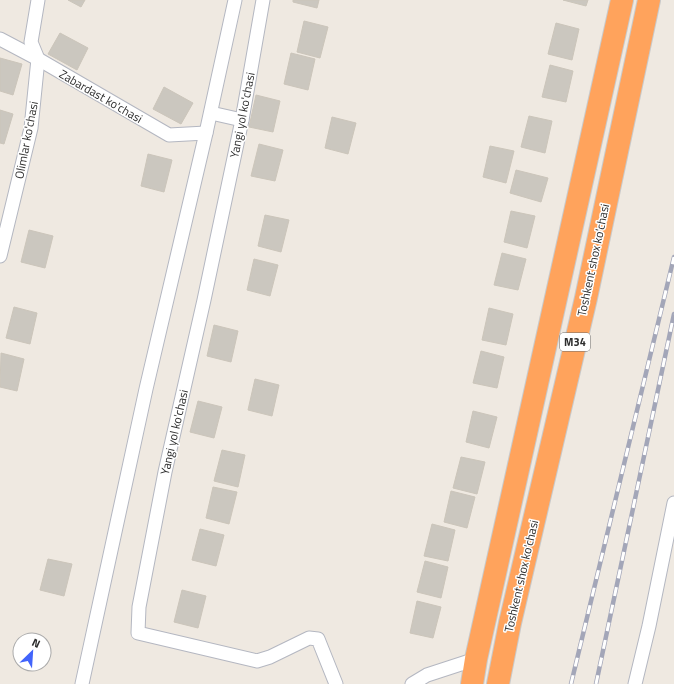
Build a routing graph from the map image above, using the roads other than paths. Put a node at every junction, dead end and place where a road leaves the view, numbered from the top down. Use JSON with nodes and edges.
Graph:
{"nodes":[{"id":1,"x":38,"y":0,"type":"edge"},
{"id":2,"x":235,"y":0,"type":"edge"},
{"id":3,"x":263,"y":0,"type":"edge"},
{"id":4,"x":622,"y":0,"type":"edge"},
{"id":5,"x":649,"y":0,"type":"edge"},
{"id":6,"x":0,"y":39,"type":"edge"},
{"id":7,"x":38,"y":59,"type":"junction"},
{"id":8,"x":211,"y":113,"type":"junction"},
{"id":9,"x":242,"y":120,"type":"junction"},
{"id":10,"x":206,"y":133,"type":"junction"},
{"id":11,"x":0,"y":256,"type":"edge"},
{"id":12,"x":674,"y":503,"type":"edge"},
{"id":13,"x":476,"y":659,"type":"junction"},
{"id":14,"x":82,"y":684,"type":"edge"},
{"id":15,"x":336,"y":684,"type":"edge"},
{"id":16,"x":412,"y":684,"type":"edge"},
{"id":17,"x":472,"y":684,"type":"edge"},
{"id":18,"x":498,"y":684,"type":"edge"},
{"id":19,"x":636,"y":684,"type":"edge"}],
"edges":[{"from":1,"to":7,"type":"street","name":"Olimlar ko'chasi"},
{"from":2,"to":8,"type":"street"},
{"from":3,"to":9,"type":"street","name":"Yangi yol ko'chasi"},
{"from":4,"to":13,"type":"highway","name":"Toshkent shox ko'chasi","number":"M34"},
{"from":5,"to":18,"type":"highway","name":"Toshkent shox ko'chasi","number":"M34"},
{"from":6,"to":7,"type":"street","name":"Zabardast ko'chasi"},
{"from":7,"to":10,"type":"street","name":"Zabardast ko'chasi"},
{"from":7,"to":11,"type":"street","name":"Olimlar ko'chasi"},
{"from":8,"to":9,"type":"street"},
{"from":8,"to":10,"type":"street"},
{"from":9,"to":15,"type":"street","name":"Yangi yol ko'chasi"},
{"from":10,"to":14,"type":"street"},
{"from":12,"to":19,"type":"street"},
{"from":13,"to":16,"type":"street"},
{"from":13,"to":17,"type":"highway","name":"Toshkent shox ko'chasi","number":"M34"}]}
